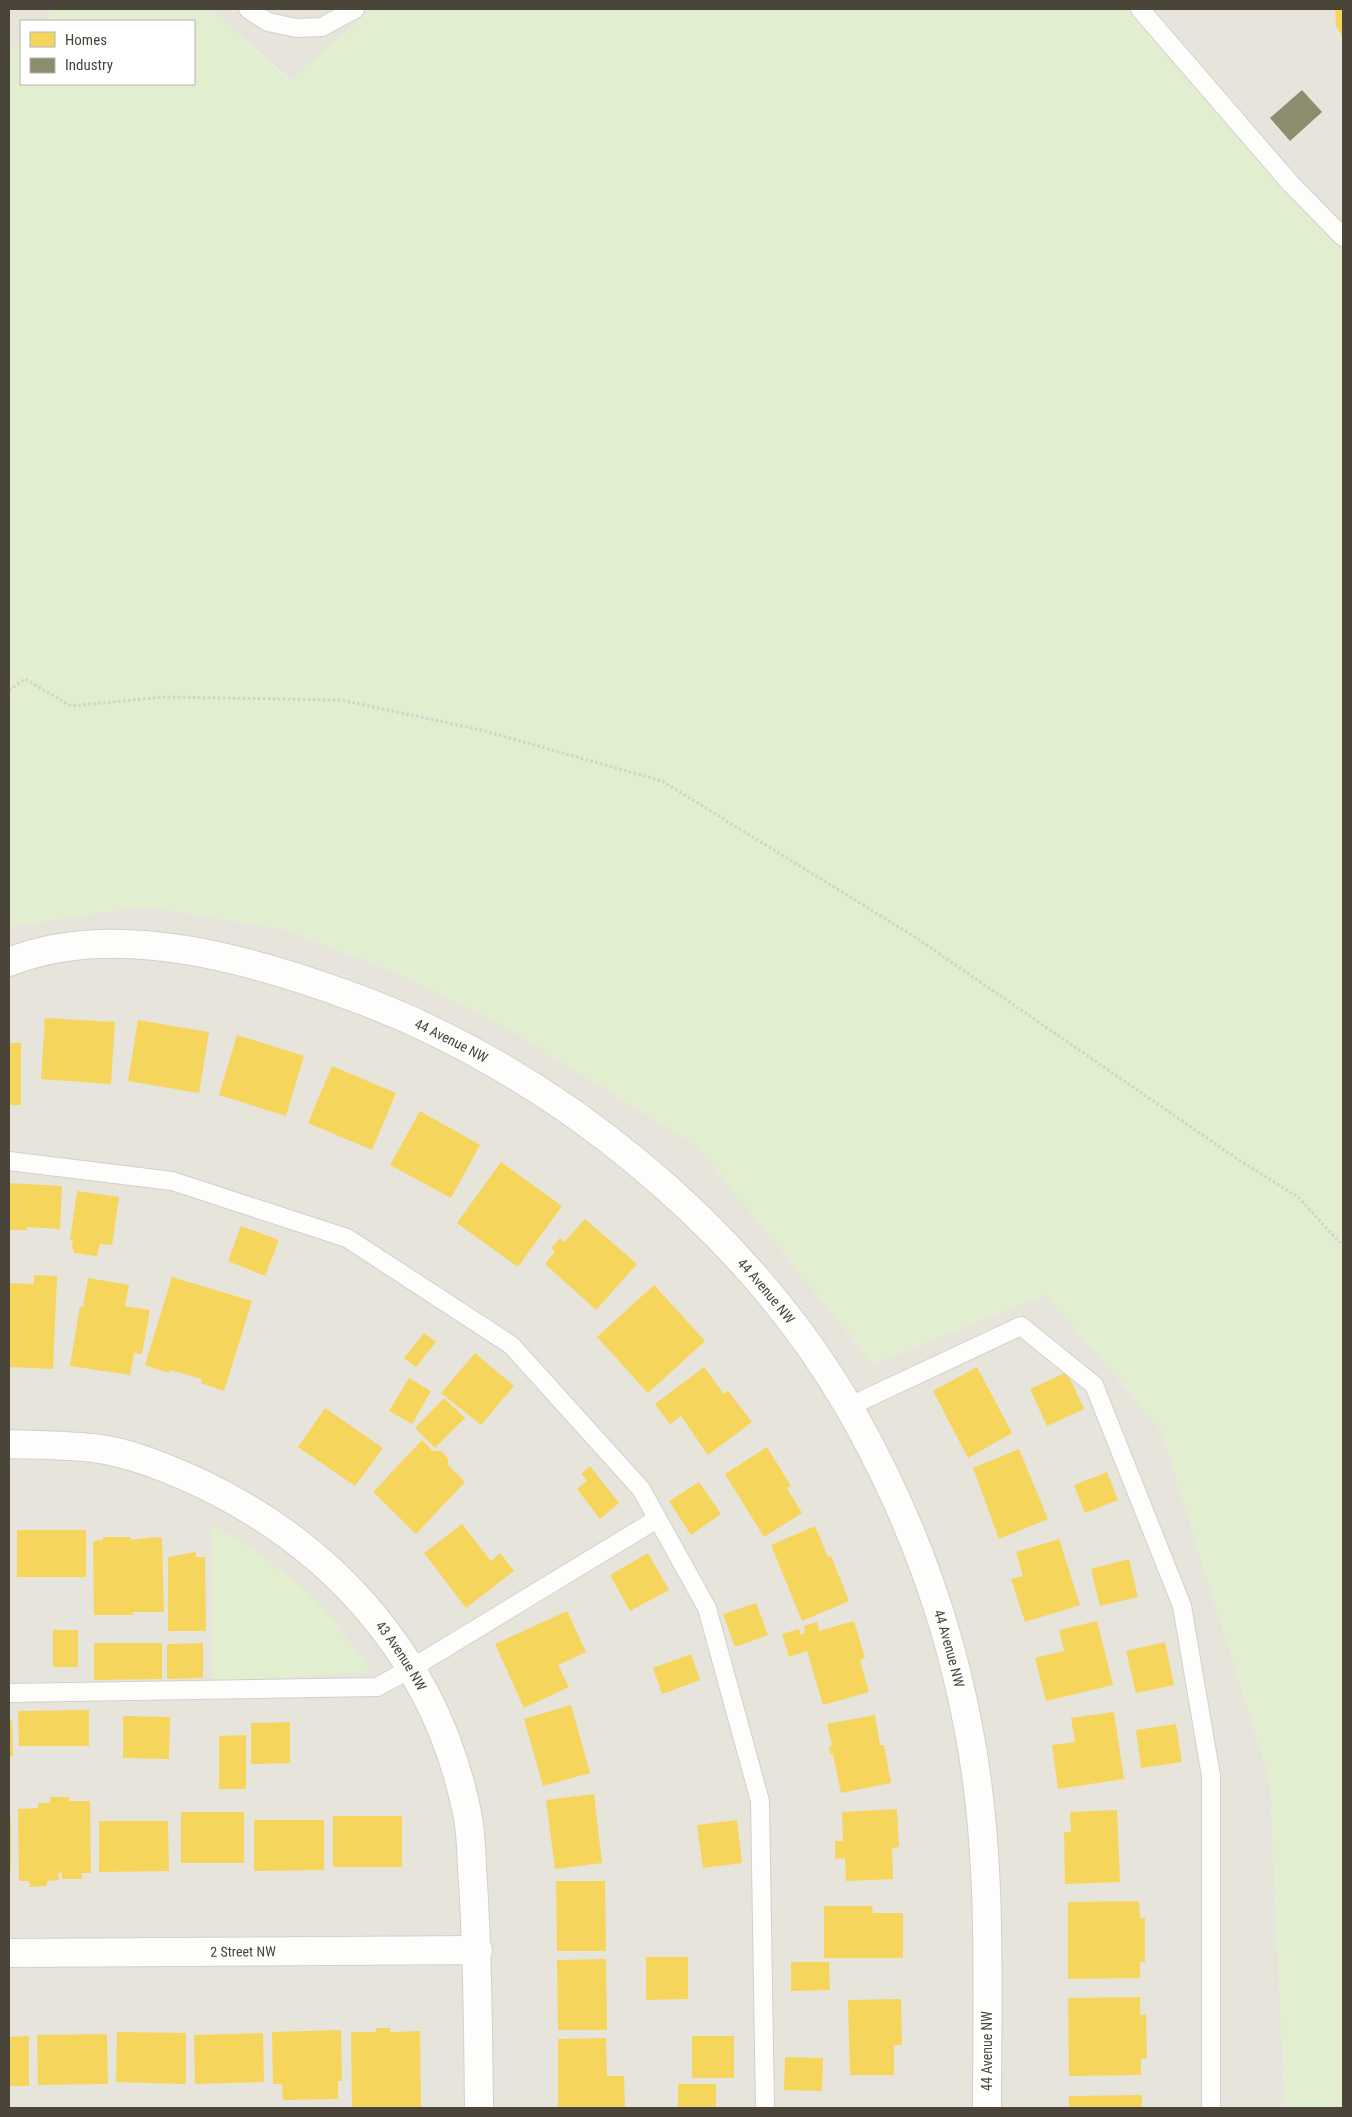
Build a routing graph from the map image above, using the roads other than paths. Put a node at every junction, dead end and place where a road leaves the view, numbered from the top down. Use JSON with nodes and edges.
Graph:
{"nodes":[{"id":1,"x":248,"y":9,"type":"edge"},
{"id":2,"x":356,"y":9,"type":"edge"},
{"id":3,"x":1140,"y":9,"type":"edge"},
{"id":4,"x":1343,"y":237,"type":"edge"},
{"id":5,"x":9,"y":962,"type":"edge"},
{"id":6,"x":9,"y":1161,"type":"edge"},
{"id":7,"x":848,"y":1407,"type":"junction"},
{"id":8,"x":9,"y":1444,"type":"edge"},
{"id":9,"x":657,"y":1519,"type":"junction"},
{"id":10,"x":412,"y":1668,"type":"junction"},
{"id":11,"x":9,"y":1693,"type":"edge"},
{"id":12,"x":478,"y":1950,"type":"junction"},
{"id":13,"x":9,"y":1953,"type":"edge"},
{"id":14,"x":479,"y":2108,"type":"edge"},
{"id":15,"x":765,"y":2108,"type":"edge"},
{"id":16,"x":987,"y":2108,"type":"edge"},
{"id":17,"x":1211,"y":2108,"type":"edge"}],
"edges":[{"from":1,"to":2,"type":"lane"},
{"from":3,"to":4,"type":"lane"},
{"from":5,"to":7,"type":"street","name":"44 Avenue NW"},
{"from":6,"to":9,"type":"lane"},
{"from":7,"to":16,"type":"street","name":"44 Avenue NW"},
{"from":7,"to":17,"type":"lane"},
{"from":8,"to":10,"type":"street","name":"43 Avenue NW"},
{"from":9,"to":10,"type":"lane"},
{"from":9,"to":15,"type":"lane"},
{"from":10,"to":11,"type":"lane"},
{"from":10,"to":12,"type":"street","name":"43 Avenue NW"},
{"from":12,"to":13,"type":"street","name":"2 Street NW"},
{"from":12,"to":14,"type":"street","name":"43 Avenue NW"}]}
